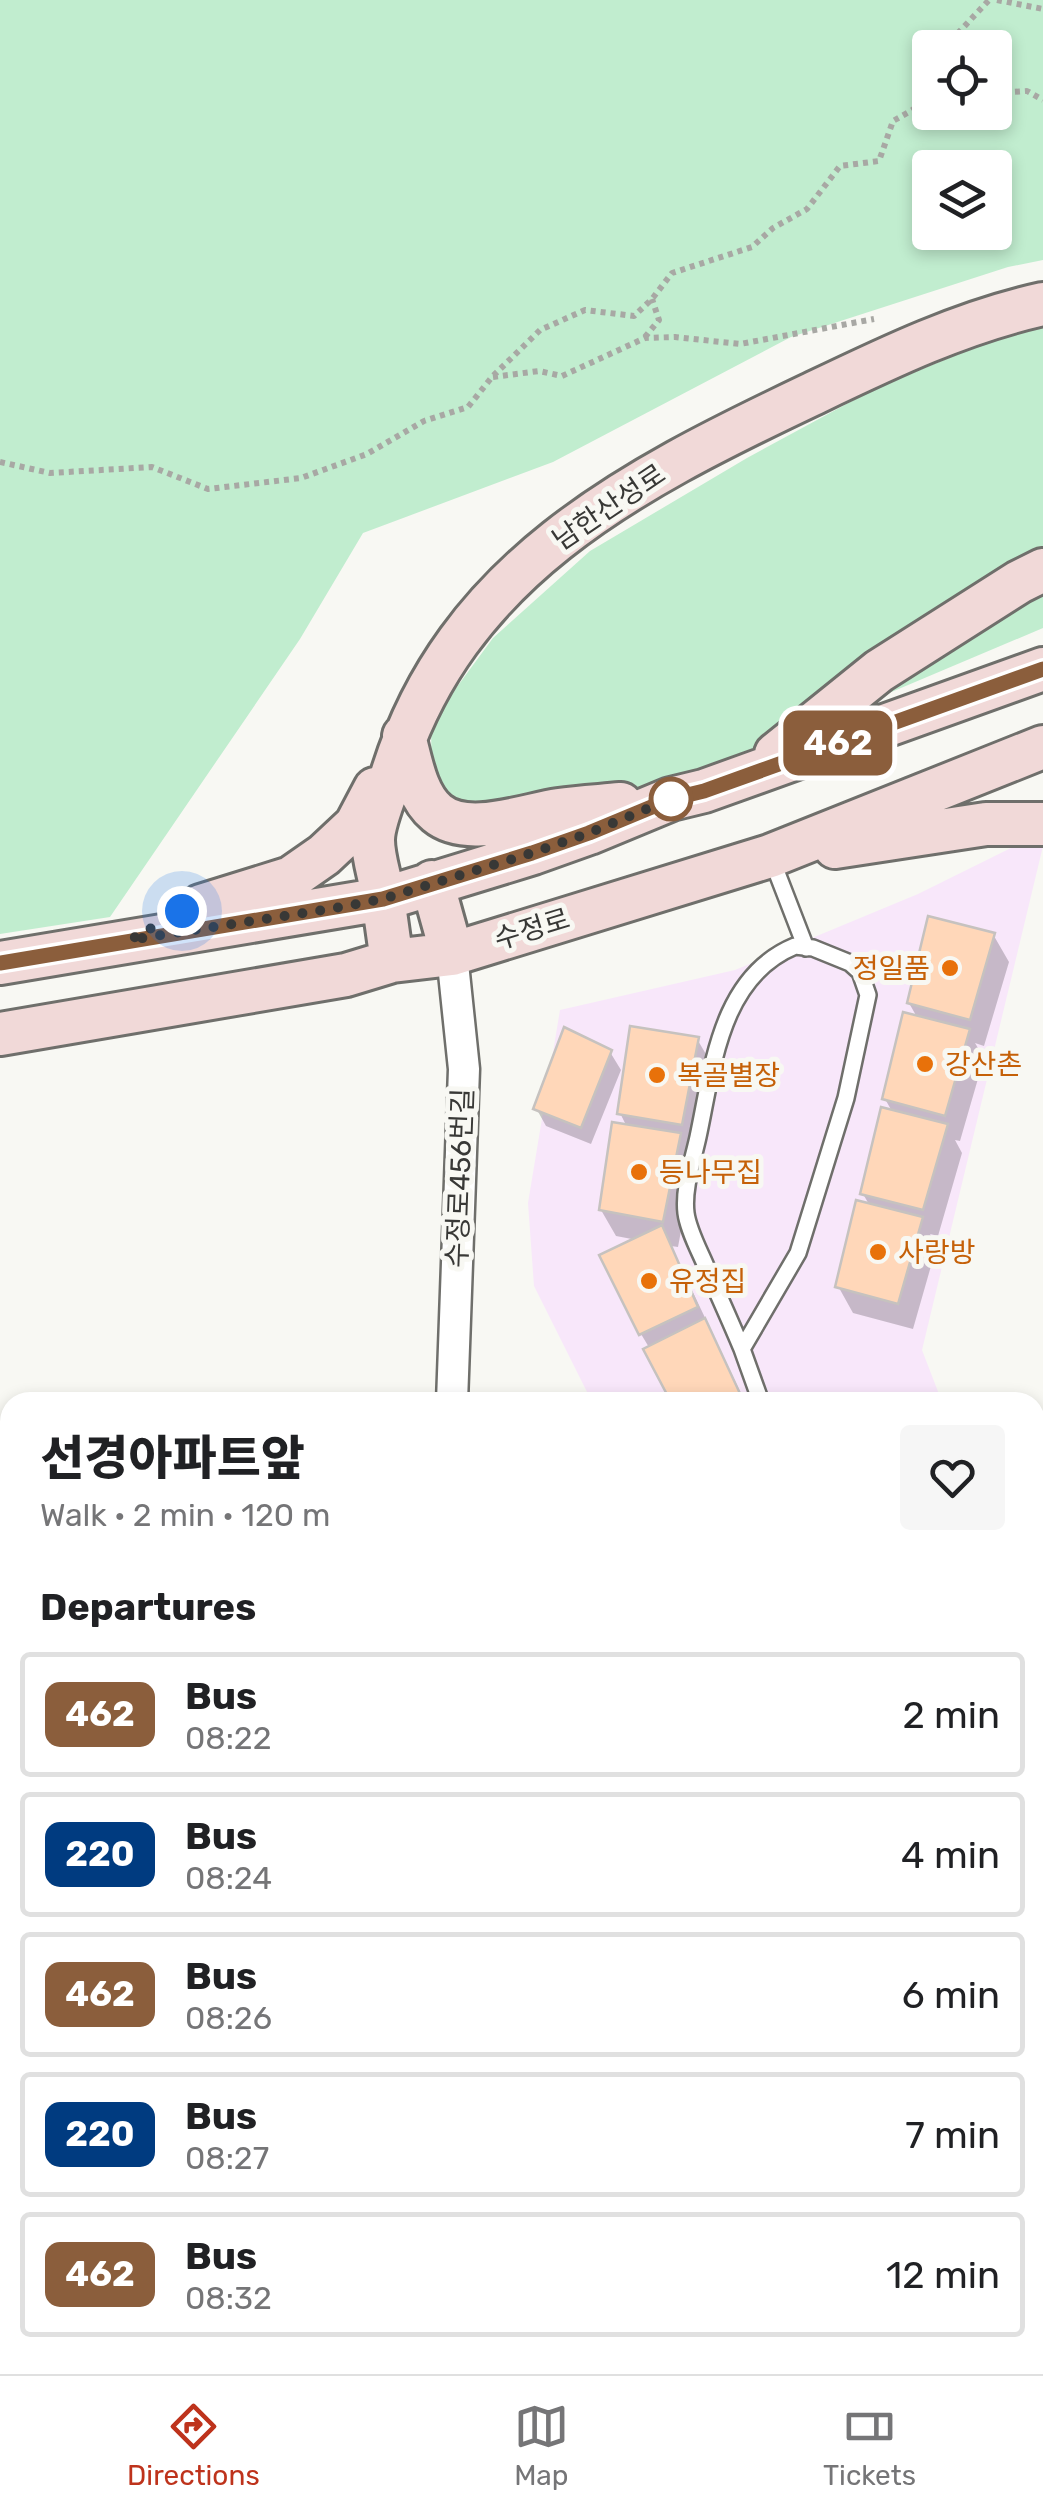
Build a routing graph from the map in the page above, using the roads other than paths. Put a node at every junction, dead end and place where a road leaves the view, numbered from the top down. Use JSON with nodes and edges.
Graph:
{"nodes":[{"id":1,"x":1043,"y":304,"type":"edge"},
{"id":2,"x":1043,"y":570,"type":"edge"},
{"id":3,"x":1043,"y":669,"type":"edge"},
{"id":4,"x":404,"y":736,"type":"junction"},
{"id":5,"x":1043,"y":747,"type":"edge"},
{"id":6,"x":752,"y":774,"type":"junction"},
{"id":7,"x":671,"y":799,"type":"junction"},
{"id":8,"x":1043,"y":824,"type":"edge"},
{"id":9,"x":770,"y":856,"type":"junction"},
{"id":10,"x":432,"y":882,"type":"junction"},
{"id":11,"x":383,"y":899,"type":"junction"},
{"id":12,"x":130,"y":940,"type":"junction"},
{"id":13,"x":806,"y":948,"type":"junction"},
{"id":14,"x":452,"y":954,"type":"junction"},
{"id":15,"x":392,"y":960,"type":"junction"},
{"id":16,"x":0,"y":963,"type":"edge"},
{"id":17,"x":0,"y":1034,"type":"edge"},
{"id":18,"x":742,"y":1348,"type":"junction"},
{"id":19,"x":452,"y":1392,"type":"edge"},
{"id":20,"x":758,"y":1392,"type":"edge"}],
"edges":[{"from":1,"to":4,"type":"main road","name":"남한산성로"},
{"from":2,"to":6,"type":"main road"},
{"from":3,"to":6,"type":"main road"},
{"from":4,"to":7,"type":"main road"},
{"from":4,"to":11,"type":"main road","name":"남한산성로"},
{"from":4,"to":12,"type":"main road"},
{"from":5,"to":9,"type":"main road","name":"수정로"},
{"from":6,"to":7,"type":"main road"},
{"from":7,"to":10,"type":"main road"},
{"from":8,"to":9,"type":"main road"},
{"from":9,"to":13,"type":"lane"},
{"from":9,"to":14,"type":"main road","name":"수정로"},
{"from":10,"to":11,"type":"main road"},
{"from":10,"to":14,"type":"main road"},
{"from":11,"to":12,"type":"main road"},
{"from":11,"to":15,"type":"main road","name":"남한산성로"},
{"from":12,"to":16,"type":"main road"},
{"from":13,"to":18,"type":"lane"},
{"from":13,"to":18,"type":"lane"},
{"from":14,"to":15,"type":"main road","name":"수정로"},
{"from":14,"to":19,"type":"street","name":"수정로456번길"},
{"from":15,"to":17,"type":"main road","name":"수정로"},
{"from":18,"to":20,"type":"lane"}]}
